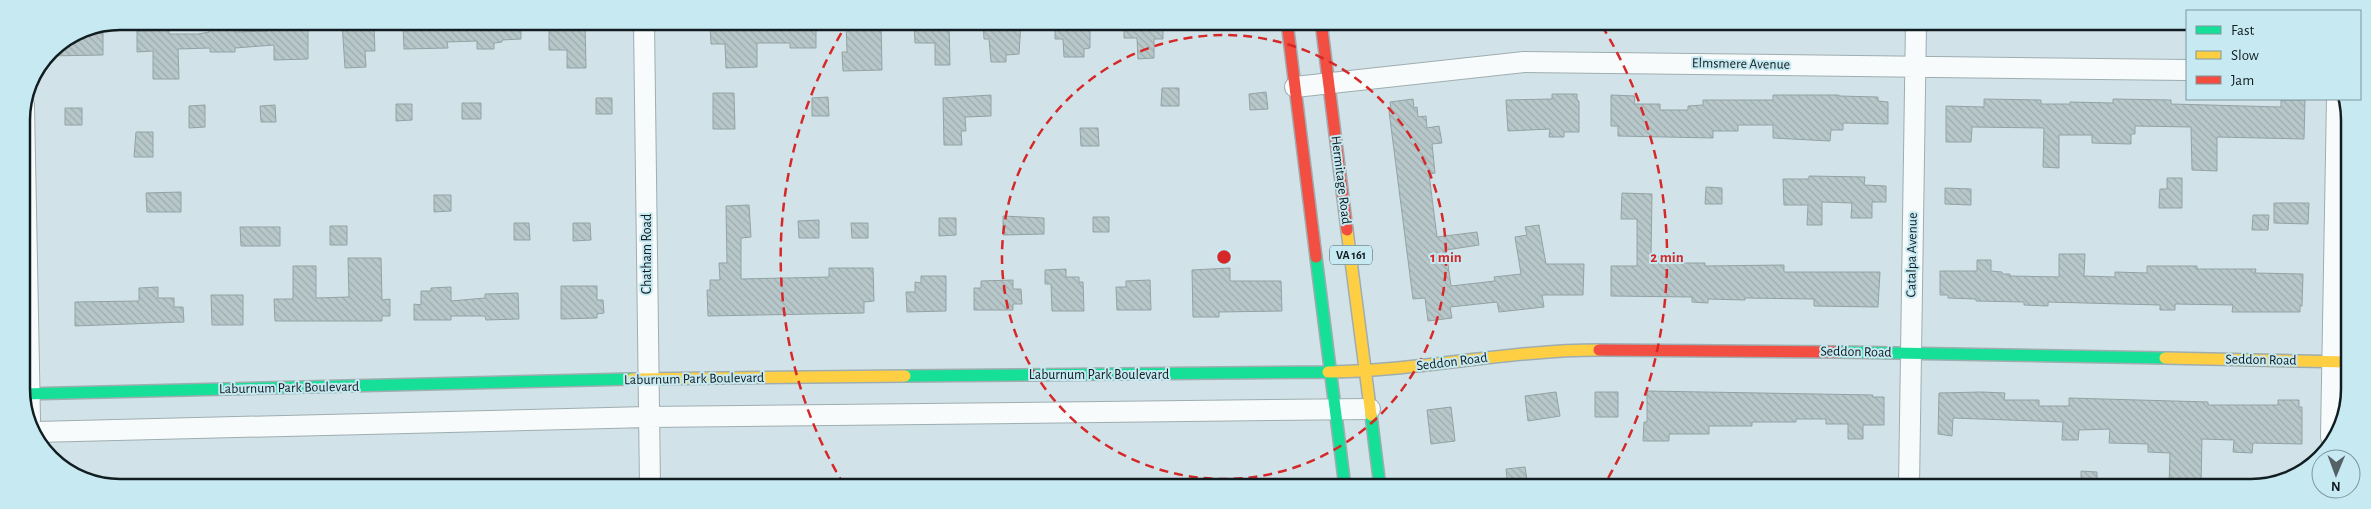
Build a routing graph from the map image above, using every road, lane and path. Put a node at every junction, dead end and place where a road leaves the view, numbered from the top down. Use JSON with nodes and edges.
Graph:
{"nodes":[{"id":1,"x":644,"y":30,"type":"edge"},
{"id":2,"x":1288,"y":30,"type":"edge"},
{"id":3,"x":1322,"y":30,"type":"edge"},
{"id":4,"x":1916,"y":30,"type":"edge"},
{"id":5,"x":1915,"y":67,"type":"junction"},
{"id":6,"x":2186,"y":70,"type":"edge"},
{"id":7,"x":1329,"y":83,"type":"junction"},
{"id":8,"x":1295,"y":87,"type":"junction"},
{"id":9,"x":2337,"y":100,"type":"edge"},
{"id":10,"x":1911,"y":353,"type":"junction"},
{"id":11,"x":2340,"y":362,"type":"edge"},
{"id":12,"x":1366,"y":372,"type":"junction"},
{"id":13,"x":1331,"y":373,"type":"junction"},
{"id":14,"x":648,"y":379,"type":"junction"},
{"id":15,"x":30,"y":394,"type":"edge"},
{"id":16,"x":1336,"y":409,"type":"junction"},
{"id":17,"x":1370,"y":409,"type":"junction"},
{"id":18,"x":648,"y":418,"type":"junction"},
{"id":19,"x":2333,"y":426,"type":"edge"},
{"id":20,"x":41,"y":432,"type":"edge"},
{"id":21,"x":650,"y":479,"type":"edge"},
{"id":22,"x":1344,"y":479,"type":"edge"},
{"id":23,"x":1379,"y":479,"type":"edge"},
{"id":24,"x":1909,"y":479,"type":"edge"}],
"edges":[{"from":1,"to":14,"type":"street","name":"Chatham Road"},
{"from":2,"to":8,"type":"street","number":"VA 161"},
{"from":3,"to":7,"type":"street","name":"Hermitage Road","number":"VA 161"},
{"from":4,"to":5,"type":"street","name":"Catalpa Avenue"},
{"from":5,"to":6,"type":"street","name":"Elmsmere Avenue"},
{"from":5,"to":7,"type":"street","name":"Elmsmere Avenue"},
{"from":5,"to":10,"type":"street","name":"Catalpa Avenue"},
{"from":7,"to":8,"type":"street","name":"Elmsmere Avenue"},
{"from":7,"to":12,"type":"street","name":"Hermitage Road","number":"VA 161"},
{"from":8,"to":13,"type":"street","number":"VA 161"},
{"from":9,"to":11,"type":"street"},
{"from":10,"to":11,"type":"street","name":"Seddon Road"},
{"from":10,"to":12,"type":"street","name":"Seddon Road"},
{"from":10,"to":24,"type":"street","name":"Catalpa Avenue"},
{"from":11,"to":19,"type":"street"},
{"from":12,"to":13,"type":"street","name":"Laburnum Park Boulevard"},
{"from":12,"to":17,"type":"street","name":"Hermitage Road","number":"VA 161"},
{"from":13,"to":14,"type":"street","name":"Laburnum Park Boulevard"},
{"from":13,"to":16,"type":"street","number":"VA 161"},
{"from":14,"to":15,"type":"street","name":"Laburnum Park Boulevard"},
{"from":14,"to":18,"type":"street","name":"Chatham Road"},
{"from":16,"to":17,"type":"street"},
{"from":16,"to":18,"type":"street"},
{"from":16,"to":22,"type":"street","number":"VA 161"},
{"from":17,"to":23,"type":"street","name":"Hermitage Road","number":"VA 161"},
{"from":18,"to":20,"type":"street"},
{"from":18,"to":21,"type":"street","name":"Chatham Road"}]}
